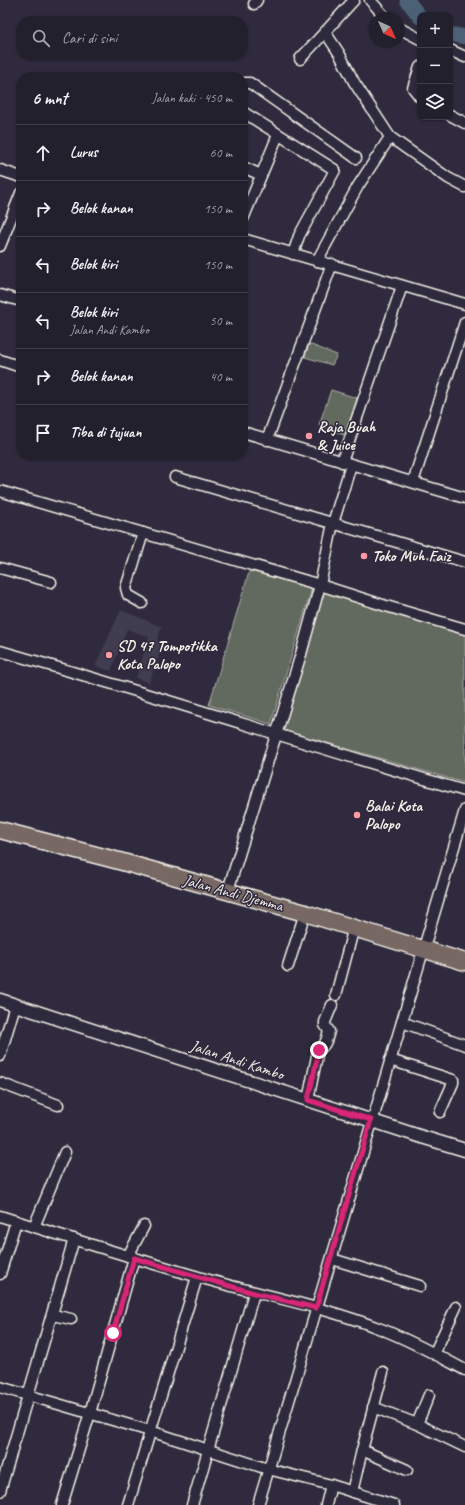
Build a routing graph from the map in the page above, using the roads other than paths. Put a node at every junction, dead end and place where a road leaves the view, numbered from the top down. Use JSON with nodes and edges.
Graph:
{"nodes":[{"id":1,"x":354,"y":0,"type":"edge"},
{"id":2,"x":370,"y":0,"type":"edge"},
{"id":3,"x":381,"y":12,"type":"edge"},
{"id":4,"x":405,"y":31,"type":"edge"},
{"id":5,"x":325,"y":32,"type":"junction"},
{"id":6,"x":417,"y":37,"type":"edge"},
{"id":7,"x":453,"y":51,"type":"edge"},
{"id":8,"x":465,"y":57,"type":"edge"},
{"id":9,"x":300,"y":59,"type":"dead end"},
{"id":10,"x":417,"y":76,"type":"edge"},
{"id":11,"x":248,"y":83,"type":"edge"},
{"id":12,"x":417,"y":93,"type":"edge"},
{"id":13,"x":248,"y":115,"type":"edge"},
{"id":14,"x":453,"y":117,"type":"edge"},
{"id":15,"x":465,"y":123,"type":"edge"},
{"id":16,"x":278,"y":135,"type":"junction"},
{"id":17,"x":390,"y":138,"type":"junction"},
{"id":18,"x":356,"y":158,"type":"dead end"},
{"id":19,"x":0,"y":170,"type":"edge"},
{"id":20,"x":248,"y":170,"type":"edge"},
{"id":21,"x":16,"y":175,"type":"edge"},
{"id":22,"x":261,"y":176,"type":"junction"},
{"id":23,"x":465,"y":187,"type":"edge"},
{"id":24,"x":16,"y":206,"type":"edge"},
{"id":25,"x":248,"y":207,"type":"edge"},
{"id":26,"x":248,"y":240,"type":"edge"},
{"id":27,"x":0,"y":246,"type":"edge"},
{"id":28,"x":293,"y":254,"type":"junction"},
{"id":29,"x":317,"y":261,"type":"junction"},
{"id":30,"x":332,"y":264,"type":"junction"},
{"id":31,"x":402,"y":286,"type":"junction"},
{"id":32,"x":0,"y":294,"type":"edge"},
{"id":33,"x":16,"y":300,"type":"edge"},
{"id":34,"x":465,"y":304,"type":"edge"},
{"id":35,"x":465,"y":322,"type":"edge"},
{"id":36,"x":0,"y":360,"type":"edge"},
{"id":37,"x":16,"y":365,"type":"edge"},
{"id":38,"x":248,"y":434,"type":"edge"},
{"id":39,"x":267,"y":440,"type":"junction"},
{"id":40,"x":347,"y":463,"type":"junction"},
{"id":41,"x":175,"y":477,"type":"dead end"},
{"id":42,"x":412,"y":482,"type":"junction"},
{"id":43,"x":0,"y":491,"type":"edge"},
{"id":44,"x":465,"y":498,"type":"edge"},
{"id":45,"x":333,"y":523,"type":"junction"},
{"id":46,"x":143,"y":533,"type":"junction"},
{"id":47,"x":465,"y":562,"type":"edge"},
{"id":48,"x":0,"y":568,"type":"edge"},
{"id":49,"x":51,"y":582,"type":"dead end"},
{"id":50,"x":320,"y":585,"type":"junction"},
{"id":51,"x":142,"y":603,"type":"dead end"},
{"id":52,"x":465,"y":629,"type":"edge"},
{"id":53,"x":0,"y":651,"type":"edge"},
{"id":54,"x":276,"y":734,"type":"junction"},
{"id":55,"x":465,"y":791,"type":"edge"},
{"id":56,"x":465,"y":810,"type":"edge"},
{"id":57,"x":0,"y":822,"type":"edge"},
{"id":58,"x":0,"y":830,"type":"edge"},
{"id":59,"x":230,"y":888,"type":"junction"},
{"id":60,"x":305,"y":913,"type":"junction"},
{"id":61,"x":354,"y":927,"type":"junction"},
{"id":62,"x":425,"y":945,"type":"junction"},
{"id":63,"x":465,"y":953,"type":"edge"},
{"id":64,"x":465,"y":962,"type":"edge"},
{"id":65,"x":288,"y":966,"type":"dead end"},
{"id":66,"x":0,"y":1000,"type":"edge"},
{"id":67,"x":15,"y":1005,"type":"junction"},
{"id":68,"x":402,"y":1022,"type":"junction"},
{"id":69,"x":465,"y":1045,"type":"edge"},
{"id":70,"x":0,"y":1056,"type":"edge"},
{"id":71,"x":390,"y":1060,"type":"junction"},
{"id":72,"x":0,"y":1082,"type":"edge"},
{"id":73,"x":308,"y":1100,"type":"junction"},
{"id":74,"x":58,"y":1106,"type":"dead end"},
{"id":75,"x":440,"y":1112,"type":"dead end"},
{"id":76,"x":371,"y":1120,"type":"junction"},
{"id":77,"x":465,"y":1150,"type":"edge"},
{"id":78,"x":65,"y":1152,"type":"dead end"},
{"id":79,"x":0,"y":1216,"type":"edge"},
{"id":80,"x":16,"y":1221,"type":"junction"},
{"id":81,"x":144,"y":1226,"type":"dead end"},
{"id":82,"x":34,"y":1227,"type":"junction"},
{"id":83,"x":74,"y":1239,"type":"junction"},
{"id":84,"x":131,"y":1256,"type":"junction"},
{"id":85,"x":332,"y":1258,"type":"junction"},
{"id":86,"x":0,"y":1274,"type":"edge"},
{"id":87,"x":197,"y":1277,"type":"junction"},
{"id":88,"x":420,"y":1286,"type":"dead end"},
{"id":89,"x":254,"y":1293,"type":"junction"},
{"id":90,"x":456,"y":1307,"type":"dead end"},
{"id":91,"x":316,"y":1308,"type":"junction"},
{"id":92,"x":53,"y":1315,"type":"junction"},
{"id":93,"x":71,"y":1319,"type":"dead end"},
{"id":94,"x":434,"y":1354,"type":"junction"},
{"id":95,"x":465,"y":1370,"type":"edge"},
{"id":96,"x":383,"y":1372,"type":"dead end"},
{"id":97,"x":0,"y":1387,"type":"edge"},
{"id":98,"x":29,"y":1395,"type":"junction"},
{"id":99,"x":429,"y":1395,"type":"dead end"},
{"id":100,"x":373,"y":1407,"type":"junction"},
{"id":101,"x":90,"y":1413,"type":"junction"},
{"id":102,"x":416,"y":1424,"type":"junction"},
{"id":103,"x":150,"y":1431,"type":"junction"},
{"id":104,"x":465,"y":1447,"type":"edge"},
{"id":105,"x":209,"y":1449,"type":"junction"},
{"id":106,"x":362,"y":1450,"type":"junction"},
{"id":107,"x":268,"y":1469,"type":"junction"},
{"id":108,"x":407,"y":1470,"type":"dead end"},
{"id":109,"x":331,"y":1485,"type":"junction"},
{"id":110,"x":0,"y":1491,"type":"edge"},
{"id":111,"x":352,"y":1492,"type":"junction"},
{"id":112,"x":62,"y":1505,"type":"edge"},
{"id":113,"x":128,"y":1505,"type":"edge"},
{"id":114,"x":192,"y":1505,"type":"edge"},
{"id":115,"x":258,"y":1505,"type":"edge"},
{"id":116,"x":326,"y":1505,"type":"edge"},
{"id":117,"x":394,"y":1505,"type":"edge"}],
"edges":[{"from":1,"to":5,"type":"street"},
{"from":2,"to":3,"type":"street"},
{"from":4,"to":6,"type":"street"},
{"from":5,"to":9,"type":"street"},
{"from":5,"to":17,"type":"street"},
{"from":7,"to":8,"type":"street"},
{"from":10,"to":12,"type":"street"},
{"from":11,"to":18,"type":"street"},
{"from":13,"to":16,"type":"street"},
{"from":14,"to":15,"type":"street"},
{"from":16,"to":22,"type":"street"},
{"from":16,"to":28,"type":"street"},
{"from":17,"to":23,"type":"street"},
{"from":17,"to":29,"type":"street"},
{"from":19,"to":21,"type":"street"},
{"from":20,"to":22,"type":"street"},
{"from":22,"to":25,"type":"street"},
{"from":24,"to":27,"type":"street"},
{"from":26,"to":28,"type":"street"},
{"from":28,"to":29,"type":"street"},
{"from":29,"to":30,"type":"street"},
{"from":30,"to":31,"type":"street"},
{"from":30,"to":39,"type":"street"},
{"from":31,"to":34,"type":"street"},
{"from":31,"to":40,"type":"street"},
{"from":32,"to":33,"type":"street"},
{"from":35,"to":42,"type":"street"},
{"from":36,"to":37,"type":"street"},
{"from":38,"to":39,"type":"street"},
{"from":39,"to":40,"type":"street"},
{"from":40,"to":42,"type":"street"},
{"from":40,"to":45,"type":"street"},
{"from":41,"to":45,"type":"street"},
{"from":42,"to":44,"type":"street"},
{"from":43,"to":46,"type":"street"},
{"from":45,"to":47,"type":"street"},
{"from":45,"to":50,"type":"street"},
{"from":46,"to":50,"type":"street"},
{"from":46,"to":51,"type":"street"},
{"from":48,"to":49,"type":"street"},
{"from":50,"to":52,"type":"street"},
{"from":50,"to":54,"type":"street"},
{"from":53,"to":54,"type":"street"},
{"from":54,"to":55,"type":"street"},
{"from":54,"to":59,"type":"street"},
{"from":56,"to":62,"type":"street"},
{"from":57,"to":59,"type":"highway","name":"Jalan Andi Djemma"},
{"from":58,"to":59,"type":"highway","name":"Jalan Andi Djemma"},
{"from":59,"to":60,"type":"highway","name":"Jalan Andi Djemma"},
{"from":59,"to":62,"type":"highway","name":"Jalan Andi Djemma"},
{"from":60,"to":61,"type":"highway","name":"Jalan Andi Djemma"},
{"from":60,"to":65,"type":"street"},
{"from":61,"to":62,"type":"highway","name":"Jalan Andi Djemma"},
{"from":61,"to":73,"type":"street"},
{"from":62,"to":63,"type":"highway","name":"Jalan Andi Djemma"},
{"from":62,"to":64,"type":"highway","name":"Jalan Andi Djemma"},
{"from":62,"to":68,"type":"street"},
{"from":66,"to":67,"type":"street","name":"Jalan Andi Kambo"},
{"from":67,"to":70,"type":"street"},
{"from":67,"to":73,"type":"street","name":"Jalan Andi Kambo"},
{"from":68,"to":69,"type":"street"},
{"from":68,"to":71,"type":"street"},
{"from":71,"to":75,"type":"street"},
{"from":71,"to":76,"type":"street"},
{"from":72,"to":74,"type":"street"},
{"from":73,"to":76,"type":"street","name":"Jalan Andi Kambo"},
{"from":76,"to":77,"type":"street","name":"Jalan Andi Kambo"},
{"from":76,"to":85,"type":"street"},
{"from":78,"to":82,"type":"street"},
{"from":79,"to":80,"type":"street"},
{"from":80,"to":82,"type":"street"},
{"from":80,"to":86,"type":"street"},
{"from":81,"to":84,"type":"street"},
{"from":82,"to":83,"type":"street"},
{"from":83,"to":84,"type":"street"},
{"from":83,"to":92,"type":"street"},
{"from":84,"to":87,"type":"street"},
{"from":84,"to":101,"type":"street"},
{"from":85,"to":88,"type":"street"},
{"from":85,"to":91,"type":"street"},
{"from":87,"to":89,"type":"street"},
{"from":87,"to":103,"type":"street"},
{"from":89,"to":91,"type":"street"},
{"from":89,"to":105,"type":"street"},
{"from":90,"to":94,"type":"street"},
{"from":91,"to":94,"type":"street"},
{"from":91,"to":107,"type":"street"},
{"from":92,"to":93,"type":"street"},
{"from":92,"to":98,"type":"street"},
{"from":94,"to":95,"type":"street"},
{"from":96,"to":100,"type":"street"},
{"from":97,"to":98,"type":"street"},
{"from":98,"to":101,"type":"street"},
{"from":98,"to":110,"type":"street"},
{"from":99,"to":102,"type":"street"},
{"from":100,"to":102,"type":"street"},
{"from":100,"to":106,"type":"street"},
{"from":101,"to":103,"type":"street"},
{"from":101,"to":112,"type":"street"},
{"from":102,"to":104,"type":"street"},
{"from":103,"to":105,"type":"street"},
{"from":103,"to":113,"type":"street"},
{"from":105,"to":107,"type":"street"},
{"from":105,"to":114,"type":"street"},
{"from":106,"to":108,"type":"street"},
{"from":106,"to":111,"type":"street"},
{"from":107,"to":109,"type":"street"},
{"from":107,"to":115,"type":"street"},
{"from":109,"to":111,"type":"street"},
{"from":109,"to":116,"type":"street"},
{"from":111,"to":117,"type":"street"}]}
